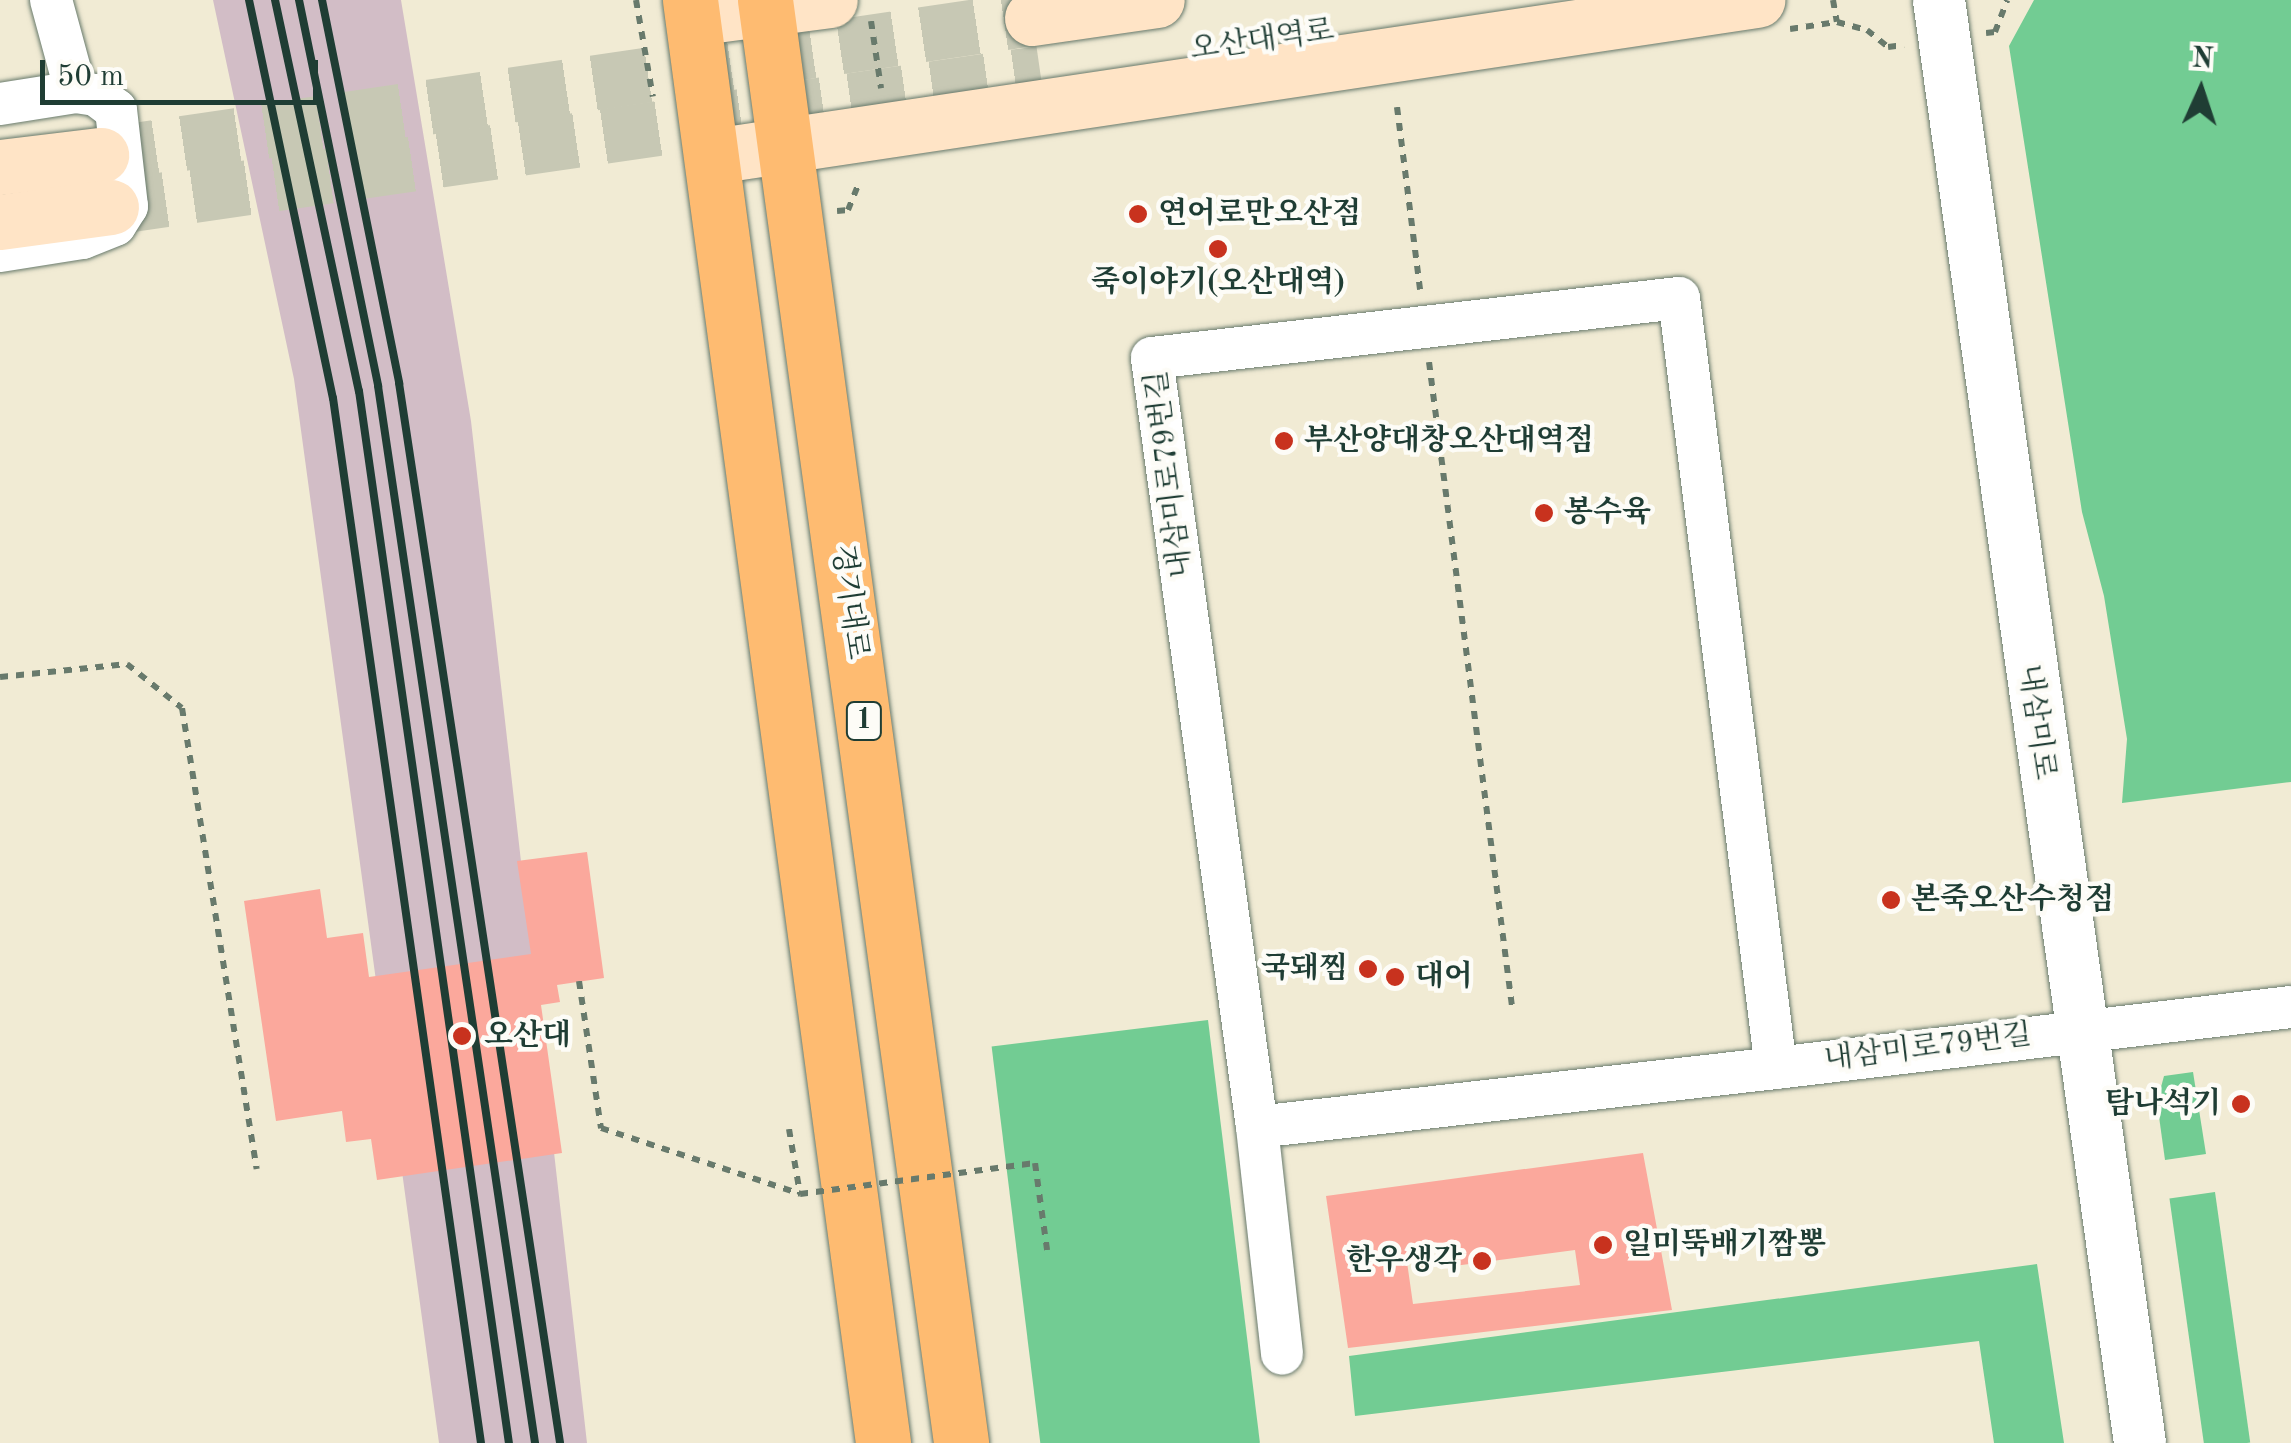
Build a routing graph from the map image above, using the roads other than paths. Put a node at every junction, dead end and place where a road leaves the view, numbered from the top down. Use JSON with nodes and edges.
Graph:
{"nodes":[{"id":1,"x":51,"y":0,"type":"edge"},
{"id":2,"x":830,"y":0,"type":"edge"},
{"id":3,"x":1157,"y":0,"type":"edge"},
{"id":4,"x":1544,"y":0,"type":"edge"},
{"id":5,"x":1757,"y":0,"type":"edge"},
{"id":6,"x":1939,"y":0,"type":"edge"},
{"id":7,"x":766,"y":4,"type":"edge"},
{"id":8,"x":692,"y":9,"type":"edge"},
{"id":9,"x":1032,"y":18,"type":"tunnel mouth"},
{"id":10,"x":1040,"y":73,"type":"tunnel mouth"},
{"id":11,"x":76,"y":92,"type":"junction"},
{"id":12,"x":0,"y":104,"type":"edge"},
{"id":13,"x":787,"y":146,"type":"junction"},
{"id":14,"x":713,"y":156,"type":"junction"},
{"id":15,"x":0,"y":167,"type":"edge"},
{"id":16,"x":0,"y":222,"type":"edge"},
{"id":17,"x":0,"y":251,"type":"edge"},
{"id":18,"x":2291,"y":1007,"type":"edge"},
{"id":19,"x":2080,"y":1030,"type":"junction"},
{"id":20,"x":1776,"y":1068,"type":"junction"},
{"id":21,"x":1257,"y":1127,"type":"junction"},
{"id":22,"x":1282,"y":1354,"type":"dead end"},
{"id":23,"x":883,"y":1443,"type":"edge"},
{"id":24,"x":961,"y":1443,"type":"edge"},
{"id":25,"x":2140,"y":1443,"type":"edge"}],
"edges":[{"from":1,"to":11,"type":"street"},
{"from":2,"to":7,"type":"main road"},
{"from":3,"to":9,"type":"main road"},
{"from":4,"to":10,"type":"main road","name":"오산대역로"},
{"from":5,"to":13,"type":"main road"},
{"from":6,"to":19,"type":"street","name":"내삼미로"},
{"from":7,"to":8,"type":"main road"},
{"from":7,"to":13,"type":"main road","name":"경기대로","number":"1"},
{"from":8,"to":14,"type":"main road"},
{"from":11,"to":12,"type":"street"},
{"from":11,"to":17,"type":"street"},
{"from":13,"to":14,"type":"main road"},
{"from":13,"to":24,"type":"main road","name":"경기대로","number":"1"},
{"from":14,"to":23,"type":"main road"},
{"from":15,"to":16,"type":"main road"},
{"from":18,"to":19,"type":"street","name":"내삼미로79번길"},
{"from":19,"to":20,"type":"street","name":"내삼미로79번길"},
{"from":19,"to":25,"type":"street","name":"내삼미로"},
{"from":20,"to":21,"type":"street","name":"내삼미로79번길"},
{"from":20,"to":21,"type":"street","name":"내삼미로79번길"},
{"from":21,"to":22,"type":"street"}]}
